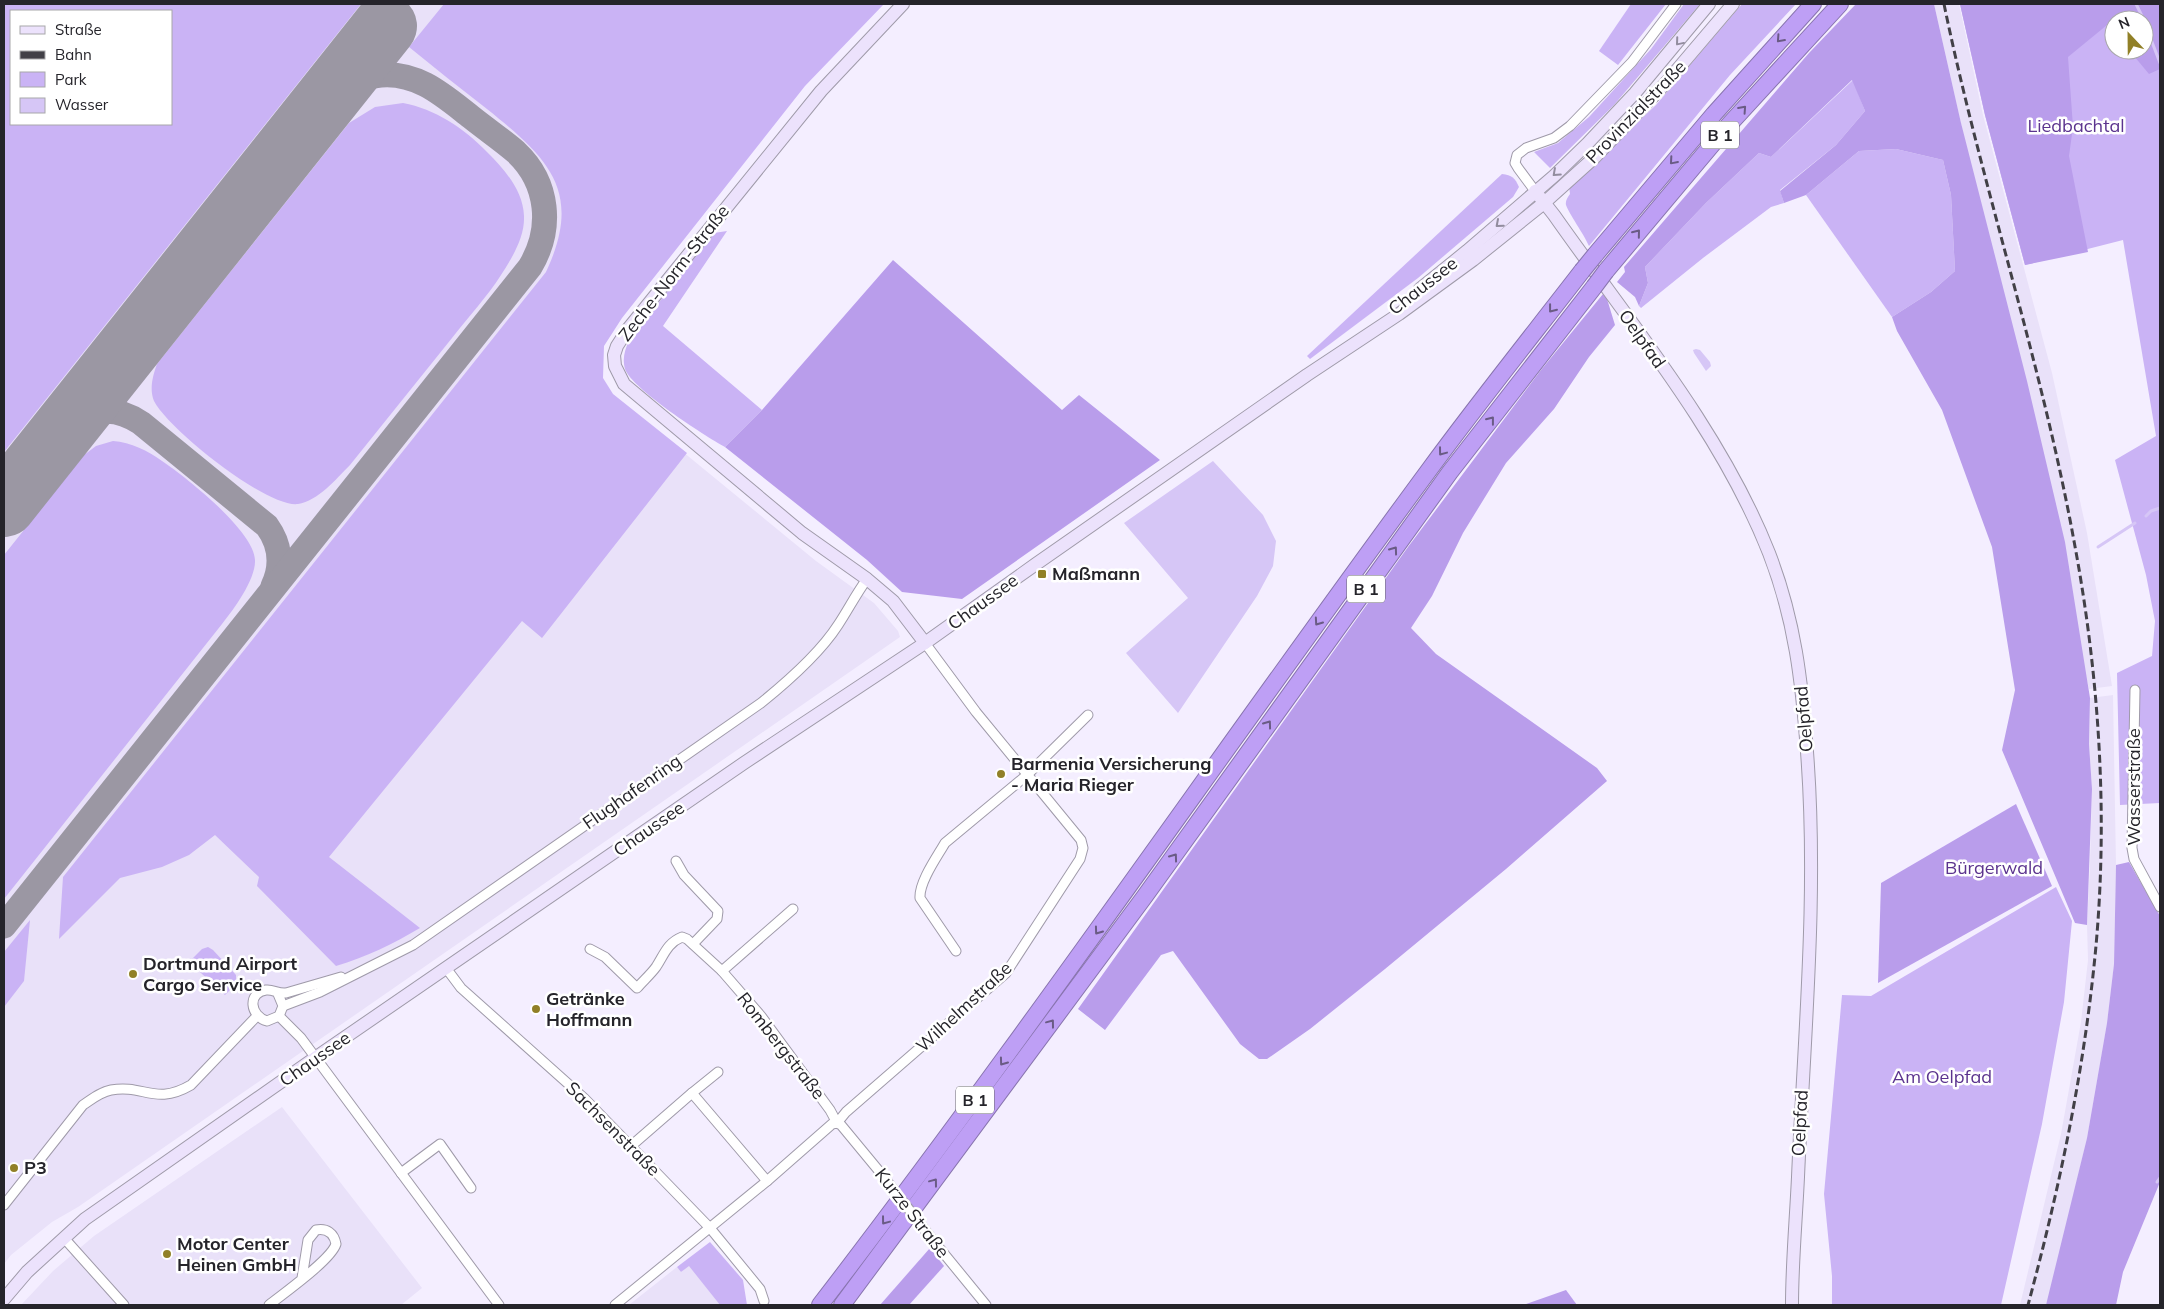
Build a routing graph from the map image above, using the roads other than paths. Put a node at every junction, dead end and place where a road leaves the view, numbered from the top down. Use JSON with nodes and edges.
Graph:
{"nodes":[{"id":1,"x":904,"y":4,"type":"edge"},
{"id":2,"x":1676,"y":4,"type":"edge"},
{"id":3,"x":1709,"y":4,"type":"edge"},
{"id":4,"x":1732,"y":4,"type":"edge"},
{"id":5,"x":1813,"y":4,"type":"edge"},
{"id":6,"x":1840,"y":4,"type":"edge"},
{"id":7,"x":1535,"y":191,"type":"junction"},
{"id":8,"x":1544,"y":203,"type":"junction"},
{"id":9,"x":1307,"y":375,"type":"junction"},
{"id":10,"x":867,"y":579,"type":"junction"},
{"id":11,"x":925,"y":643,"type":"junction"},
{"id":12,"x":2135,"y":690,"type":"dead end"},
{"id":13,"x":1088,"y":715,"type":"dead end"},
{"id":14,"x":1027,"y":775,"type":"junction"},
{"id":15,"x":676,"y":860,"type":"dead end"},
{"id":16,"x":2160,"y":907,"type":"edge"},
{"id":17,"x":793,"y":909,"type":"dead end"},
{"id":18,"x":693,"y":944,"type":"junction"},
{"id":19,"x":590,"y":949,"type":"dead end"},
{"id":20,"x":956,"y":951,"type":"dead end"},
{"id":21,"x":446,"y":968,"type":"junction"},
{"id":22,"x":366,"y":970,"type":"junction"},
{"id":23,"x":722,"y":971,"type":"junction"},
{"id":24,"x":278,"y":994,"type":"junction"},
{"id":25,"x":283,"y":1006,"type":"junction"},
{"id":26,"x":257,"y":1016,"type":"junction"},
{"id":27,"x":279,"y":1016,"type":"junction"},
{"id":28,"x":315,"y":1058,"type":"junction"},
{"id":29,"x":718,"y":1072,"type":"dead end"},
{"id":30,"x":692,"y":1094,"type":"junction"},
{"id":31,"x":837,"y":1123,"type":"junction"},
{"id":32,"x":631,"y":1146,"type":"junction"},
{"id":33,"x":401,"y":1173,"type":"junction"},
{"id":34,"x":767,"y":1181,"type":"junction"},
{"id":35,"x":471,"y":1188,"type":"dead end"},
{"id":36,"x":4,"y":1205,"type":"edge"},
{"id":37,"x":710,"y":1228,"type":"junction"},
{"id":38,"x":64,"y":1238,"type":"junction"},
{"id":39,"x":302,"y":1278,"type":"junction"},
{"id":40,"x":4,"y":1299,"type":"edge"},
{"id":41,"x":764,"y":1302,"type":"dead end"},
{"id":42,"x":124,"y":1305,"type":"edge"},
{"id":43,"x":269,"y":1305,"type":"edge"},
{"id":44,"x":499,"y":1305,"type":"edge"},
{"id":45,"x":615,"y":1305,"type":"edge"},
{"id":46,"x":820,"y":1305,"type":"edge"},
{"id":47,"x":842,"y":1305,"type":"edge"},
{"id":48,"x":986,"y":1305,"type":"edge"},
{"id":49,"x":1792,"y":1305,"type":"edge"}],
"edges":[{"from":1,"to":10,"type":"main road","name":"Zeche-Norm-Straße"},
{"from":2,"to":7,"type":"street"},
{"from":3,"to":7,"type":"main road","name":"Provinzialstraße","one_way":true},
{"from":4,"to":8,"type":"main road","name":"Provinzialstraße"},
{"from":5,"to":46,"type":"highway","number":"B 1","one_way":true,"bridge":true},
{"from":47,"to":6,"type":"highway","number":"B 1","one_way":true,"bridge":true},
{"from":7,"to":8,"type":"main road"},
{"from":7,"to":9,"type":"main road","name":"Chaussee","one_way":true},
{"from":8,"to":9,"type":"main road","name":"Chaussee"},
{"from":8,"to":49,"type":"main road","name":"Oelpfad"},
{"from":9,"to":11,"type":"main road","name":"Chaussee"},
{"from":10,"to":11,"type":"main road","name":"Zeche-Norm-Straße"},
{"from":10,"to":22,"type":"street","name":"Flughafenring"},
{"from":11,"to":14,"type":"street","name":"Wilhelmstraße"},
{"from":11,"to":21,"type":"main road","name":"Chaussee"},
{"from":12,"to":16,"type":"street","name":"Wasserstraße"},
{"from":13,"to":14,"type":"street"},
{"from":14,"to":20,"type":"street"},
{"from":14,"to":31,"type":"street","name":"Wilhelmstraße"},
{"from":15,"to":18,"type":"street"},
{"from":17,"to":23,"type":"street"},
{"from":18,"to":19,"type":"street"},
{"from":18,"to":23,"type":"street","name":"Rombergstraße"},
{"from":21,"to":28,"type":"main road","name":"Chaussee"},
{"from":21,"to":32,"type":"street","name":"Sachsenstraße"},
{"from":22,"to":24,"type":"street","name":"Flughafenring"},
{"from":22,"to":25,"type":"street","name":"Flughafenring"},
{"from":23,"to":31,"type":"street","name":"Rombergstraße"},
{"from":24,"to":25,"type":"street"},
{"from":24,"to":26,"type":"street","name":"Flughafenring"},
{"from":25,"to":27,"type":"street"},
{"from":26,"to":27,"type":"street"},
{"from":26,"to":36,"type":"street"},
{"from":27,"to":28,"type":"street"},
{"from":28,"to":33,"type":"street"},
{"from":28,"to":38,"type":"main road","name":"Chaussee"},
{"from":29,"to":30,"type":"street"},
{"from":30,"to":32,"type":"street"},
{"from":30,"to":34,"type":"street"},
{"from":31,"to":34,"type":"street","name":"Wilhelmstraße"},
{"from":31,"to":48,"type":"street","name":"Kurze Straße","bridge":true},
{"from":32,"to":37,"type":"street","name":"Sachsenstraße"},
{"from":33,"to":35,"type":"street"},
{"from":33,"to":44,"type":"street"},
{"from":34,"to":37,"type":"street","name":"Wilhelmstraße"},
{"from":37,"to":41,"type":"street","name":"Sachsenstraße"},
{"from":37,"to":45,"type":"street","name":"Wilhelmstraße"},
{"from":38,"to":40,"type":"main road","name":"Chaussee"},
{"from":38,"to":42,"type":"street"},
{"from":39,"to":39,"type":"street"},
{"from":39,"to":43,"type":"street"}]}
